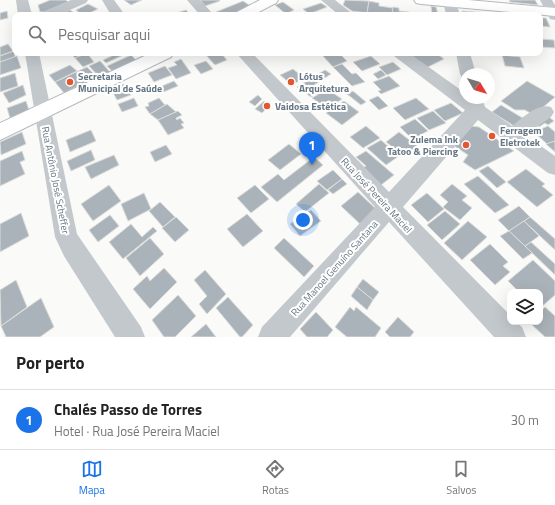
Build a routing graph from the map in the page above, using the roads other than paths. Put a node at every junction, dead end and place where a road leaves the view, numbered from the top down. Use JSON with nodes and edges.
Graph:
{"nodes":[{"id":1,"x":22,"y":0,"type":"edge"},
{"id":2,"x":82,"y":0,"type":"edge"},
{"id":3,"x":108,"y":0,"type":"edge"},
{"id":4,"x":193,"y":0,"type":"edge"},
{"id":5,"x":272,"y":0,"type":"edge"},
{"id":6,"x":327,"y":0,"type":"edge"},
{"id":7,"x":421,"y":0,"type":"edge"},
{"id":8,"x":451,"y":6,"type":"edge"},
{"id":9,"x":552,"y":10,"type":"edge"},
{"id":10,"x":24,"y":12,"type":"edge"},
{"id":11,"x":54,"y":12,"type":"edge"},
{"id":12,"x":116,"y":12,"type":"edge"},
{"id":13,"x":204,"y":12,"type":"edge"},
{"id":14,"x":248,"y":12,"type":"edge"},
{"id":15,"x":343,"y":12,"type":"edge"},
{"id":16,"x":33,"y":56,"type":"edge"},
{"id":17,"x":246,"y":56,"type":"edge"},
{"id":18,"x":403,"y":56,"type":"edge"},
{"id":19,"x":463,"y":56,"type":"edge"},
{"id":20,"x":146,"y":57,"type":"edge"},
{"id":21,"x":466,"y":68,"type":"edge"},
{"id":22,"x":459,"y":93,"type":"edge"},
{"id":23,"x":475,"y":104,"type":"edge"},
{"id":24,"x":43,"y":112,"type":"junction"},
{"id":25,"x":545,"y":112,"type":"dead end"},
{"id":26,"x":0,"y":132,"type":"edge"},
{"id":27,"x":512,"y":135,"type":"junction"},
{"id":28,"x":553,"y":163,"type":"edge"},
{"id":29,"x":389,"y":207,"type":"junction"},
{"id":30,"x":131,"y":337,"type":"edge"},
{"id":31,"x":272,"y":337,"type":"edge"},
{"id":32,"x":512,"y":337,"type":"edge"}],
"edges":[{"from":1,"to":10,"type":"street"},
{"from":2,"to":11,"type":"street"},
{"from":3,"to":12,"type":"street"},
{"from":4,"to":13,"type":"street"},
{"from":5,"to":14,"type":"main road"},
{"from":6,"to":15,"type":"street"},
{"from":7,"to":8,"type":"main road"},
{"from":8,"to":9,"type":"main road"},
{"from":16,"to":24,"type":"street","name":"Rua Antônio José Scheffer"},
{"from":17,"to":29,"type":"street","name":"Rua José Pereira Maciel"},
{"from":18,"to":22,"type":"street"},
{"from":19,"to":21,"type":"street"},
{"from":20,"to":24,"type":"main road"},
{"from":23,"to":27,"type":"street"},
{"from":23,"to":29,"type":"street","name":"Rua Manoel Genuíno Santana"},
{"from":24,"to":26,"type":"main road"},
{"from":24,"to":30,"type":"street","name":"Rua Antônio José Scheffer"},
{"from":25,"to":27,"type":"street"},
{"from":27,"to":28,"type":"street"},
{"from":29,"to":31,"type":"street","name":"Rua Manoel Genuíno Santana"},
{"from":29,"to":32,"type":"street","name":"Rua José Pereira Maciel"}]}
